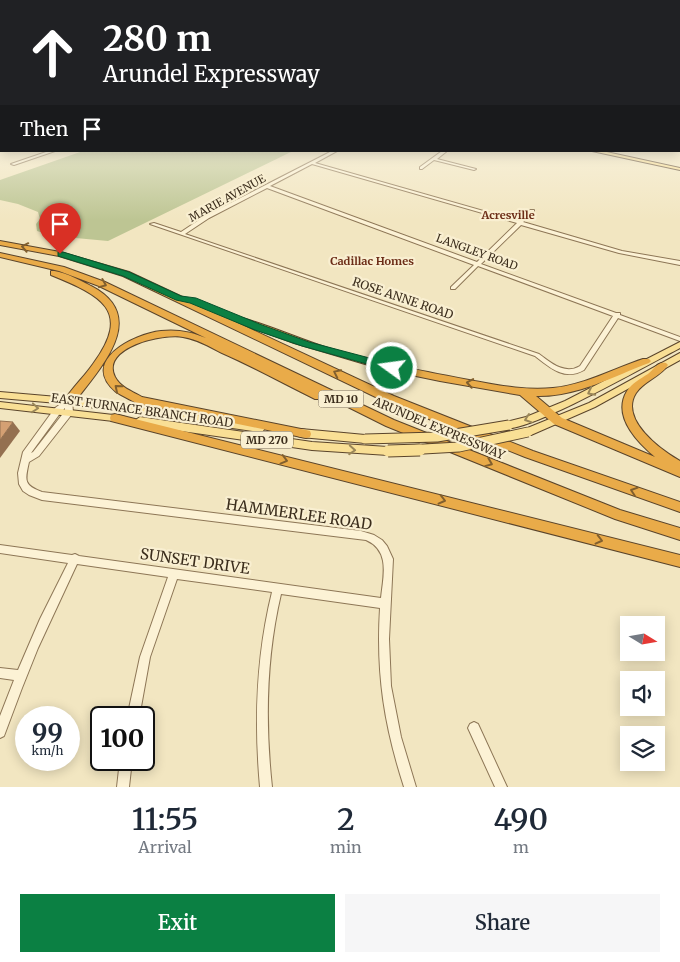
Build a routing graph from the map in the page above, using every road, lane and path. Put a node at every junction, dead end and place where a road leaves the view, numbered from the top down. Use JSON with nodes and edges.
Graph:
{"nodes":[{"id":1,"x":46,"y":152,"type":"edge"},
{"id":2,"x":333,"y":152,"type":"edge"},
{"id":3,"x":444,"y":152,"type":"edge"},
{"id":4,"x":599,"y":152,"type":"edge"},
{"id":5,"x":617,"y":152,"type":"edge"},
{"id":6,"x":434,"y":159,"type":"junction"},
{"id":7,"x":312,"y":163,"type":"junction"},
{"id":8,"x":13,"y":164,"type":"dead end"},
{"id":9,"x":680,"y":165,"type":"edge"},
{"id":10,"x":421,"y":168,"type":"dead end"},
{"id":11,"x":474,"y":169,"type":"dead end"},
{"id":12,"x":680,"y":169,"type":"edge"},
{"id":13,"x":266,"y":186,"type":"junction"},
{"id":14,"x":532,"y":211,"type":"dead end"},
{"id":15,"x":520,"y":223,"type":"junction"},
{"id":16,"x":152,"y":224,"type":"dead end"},
{"id":17,"x":181,"y":234,"type":"junction"},
{"id":18,"x":0,"y":243,"type":"edge"},
{"id":19,"x":3,"y":255,"type":"edge"},
{"id":20,"x":479,"y":263,"type":"junction"},
{"id":21,"x":680,"y":263,"type":"edge"},
{"id":22,"x":453,"y":288,"type":"dead end"},
{"id":23,"x":179,"y":298,"type":"junction"},
{"id":24,"x":618,"y":314,"type":"junction"},
{"id":25,"x":680,"y":339,"type":"edge"},
{"id":26,"x":680,"y":345,"type":"edge"},
{"id":27,"x":680,"y":356,"type":"edge"},
{"id":28,"x":646,"y":362,"type":"junction"},
{"id":29,"x":663,"y":366,"type":"junction"},
{"id":30,"x":518,"y":391,"type":"junction"},
{"id":31,"x":0,"y":395,"type":"edge"},
{"id":32,"x":69,"y":401,"type":"junction"},
{"id":33,"x":0,"y":405,"type":"edge"},
{"id":34,"x":58,"y":410,"type":"junction"},
{"id":35,"x":69,"y":412,"type":"junction"},
{"id":36,"x":546,"y":412,"type":"junction"},
{"id":37,"x":115,"y":418,"type":"junction"},
{"id":38,"x":558,"y":420,"type":"junction"},
{"id":39,"x":390,"y":423,"type":"junction"},
{"id":40,"x":306,"y":434,"type":"junction"},
{"id":41,"x":26,"y":460,"type":"junction"},
{"id":42,"x":680,"y":466,"type":"edge"},
{"id":43,"x":680,"y":472,"type":"edge"},
{"id":44,"x":680,"y":507,"type":"edge"},
{"id":45,"x":680,"y":534,"type":"edge"},
{"id":46,"x":0,"y":548,"type":"edge"},
{"id":47,"x":75,"y":558,"type":"junction"},
{"id":48,"x":680,"y":561,"type":"edge"},
{"id":49,"x":174,"y":573,"type":"junction"},
{"id":50,"x":278,"y":588,"type":"junction"},
{"id":51,"x":386,"y":604,"type":"junction"},
{"id":52,"x":0,"y":673,"type":"edge"},
{"id":53,"x":20,"y":676,"type":"junction"},
{"id":54,"x":135,"y":706,"type":"edge"},
{"id":55,"x":474,"y":728,"type":"dead end"},
{"id":56,"x":0,"y":732,"type":"edge"},
{"id":57,"x":125,"y":771,"type":"edge"},
{"id":58,"x":123,"y":787,"type":"edge"},
{"id":59,"x":266,"y":787,"type":"edge"},
{"id":60,"x":410,"y":787,"type":"edge"},
{"id":61,"x":501,"y":787,"type":"edge"}],
"edges":[{"from":1,"to":8,"type":"street"},
{"from":2,"to":7,"type":"street","name":"MARIE AVENUE"},
{"from":3,"to":6,"type":"street"},
{"from":4,"to":12,"type":"main road"},
{"from":5,"to":9,"type":"main road"},
{"from":6,"to":10,"type":"street"},
{"from":6,"to":11,"type":"street"},
{"from":7,"to":13,"type":"street","name":"MARIE AVENUE"},
{"from":7,"to":15,"type":"street"},
{"from":13,"to":17,"type":"street","name":"MARIE AVENUE"},
{"from":13,"to":20,"type":"street","name":"LANGLEY ROAD"},
{"from":14,"to":15,"type":"street"},
{"from":15,"to":20,"type":"street"},
{"from":15,"to":21,"type":"street"},
{"from":16,"to":17,"type":"street","name":"ROSE ANNE ROAD"},
{"from":17,"to":24,"type":"street","name":"ROSE ANNE ROAD"},
{"from":23,"to":18,"type":"highway","name":"ARUNDEL EXPRESSWAY","number":"MD 10","one_way":true},
{"from":19,"to":32,"type":"highway"},
{"from":19,"to":39,"type":"highway","name":"ARUNDEL EXPRESSWAY","number":"MD 10","one_way":true},
{"from":20,"to":22,"type":"street"},
{"from":20,"to":24,"type":"street","name":"LANGLEY ROAD"},
{"from":30,"to":23,"type":"highway","one_way":true},
{"from":44,"to":23,"type":"highway","name":"ARUNDEL EXPRESSWAY","number":"MD 10","one_way":true},
{"from":24,"to":25,"type":"street","name":"LANGLEY ROAD"},
{"from":26,"to":28,"type":"main road","name":"EAST FURNACE BRANCH ROAD","number":"MD 270"},
{"from":27,"to":29,"type":"main road","name":"EAST FURNACE BRANCH ROAD","number":"MD 270"},
{"from":28,"to":30,"type":"highway"},
{"from":28,"to":36,"type":"main road","name":"EAST FURNACE BRANCH ROAD","number":"MD 270","one_way":true},
{"from":29,"to":38,"type":"main road","name":"EAST FURNACE BRANCH ROAD","number":"MD 270"},
{"from":29,"to":42,"type":"highway"},
{"from":30,"to":36,"type":"highway"},
{"from":31,"to":32,"type":"main road","name":"EAST FURNACE BRANCH ROAD","number":"MD 270"},
{"from":32,"to":34,"type":"street","name":"HAMMERLEE ROAD"},
{"from":32,"to":35,"type":"street"},
{"from":32,"to":40,"type":"main road","name":"EAST FURNACE BRANCH ROAD","number":"MD 270"},
{"from":33,"to":34,"type":"main road","name":"EAST FURNACE BRANCH ROAD","number":"MD 270","one_way":true},
{"from":34,"to":35,"type":"main road","name":"EAST FURNACE BRANCH ROAD","number":"MD 270"},
{"from":34,"to":41,"type":"street","name":"HAMMERLEE ROAD"},
{"from":35,"to":37,"type":"main road","name":"EAST FURNACE BRANCH ROAD","number":"MD 270"},
{"from":35,"to":41,"type":"street"},
{"from":36,"to":38,"type":"highway"},
{"from":36,"to":40,"type":"main road","name":"EAST FURNACE BRANCH ROAD","number":"MD 270","one_way":true,"bridge":true},
{"from":37,"to":38,"type":"main road","name":"EAST FURNACE BRANCH ROAD","number":"MD 270","one_way":true,"bridge":true},
{"from":37,"to":48,"type":"highway","one_way":true},
{"from":38,"to":43,"type":"highway"},
{"from":40,"to":39,"type":"highway","one_way":true},
{"from":39,"to":45,"type":"highway","name":"ARUNDEL EXPRESSWAY","number":"MD 10","one_way":true},
{"from":41,"to":51,"type":"street","name":"HAMMERLEE ROAD"},
{"from":46,"to":47,"type":"street","name":"SUNSET DRIVE"},
{"from":47,"to":49,"type":"street","name":"SUNSET DRIVE"},
{"from":47,"to":53,"type":"street"},
{"from":49,"to":50,"type":"street","name":"SUNSET DRIVE"},
{"from":49,"to":54,"type":"street"},
{"from":50,"to":51,"type":"street","name":"SUNSET DRIVE"},
{"from":50,"to":59,"type":"street"},
{"from":51,"to":60,"type":"street","name":"HAMMERLEE ROAD"},
{"from":52,"to":53,"type":"street"},
{"from":53,"to":56,"type":"street"},
{"from":55,"to":61,"type":"street"},
{"from":57,"to":58,"type":"street"}]}
